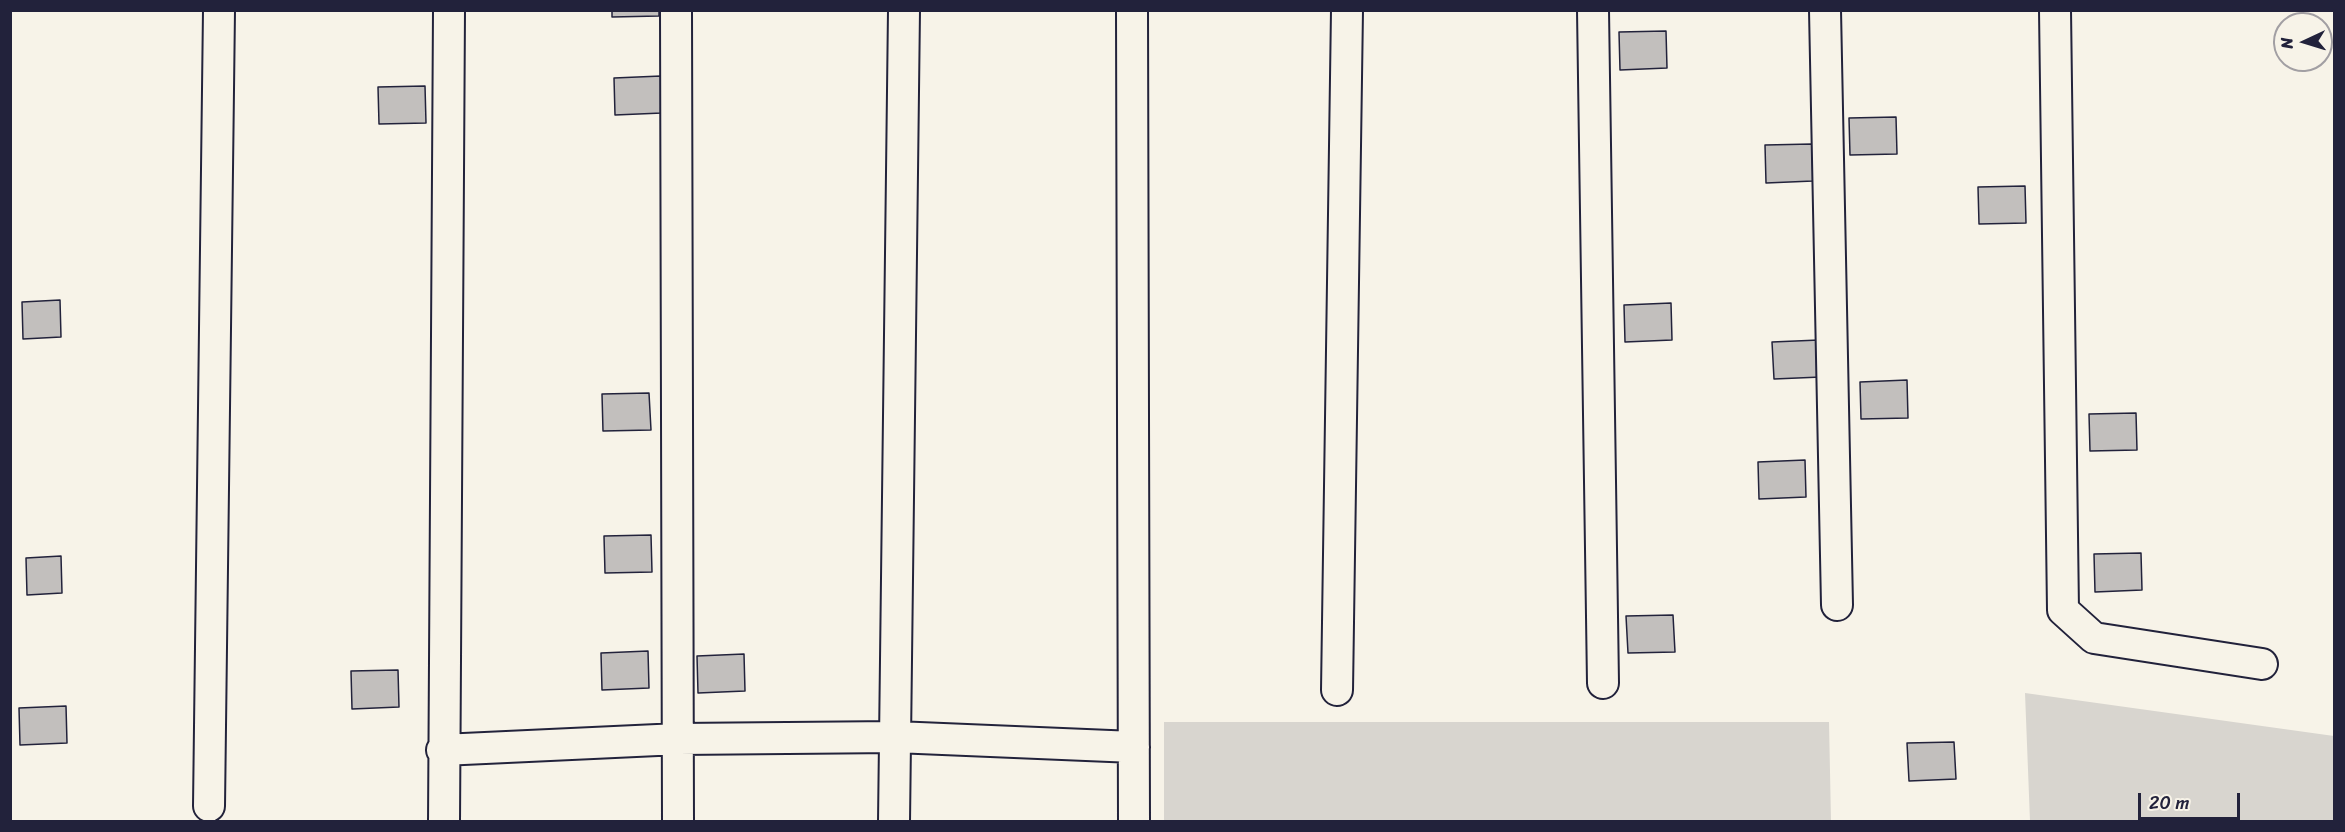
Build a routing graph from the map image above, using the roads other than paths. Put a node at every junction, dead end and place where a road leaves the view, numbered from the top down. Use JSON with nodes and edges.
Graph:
{"nodes":[{"id":1,"x":219,"y":10,"type":"edge"},
{"id":2,"x":449,"y":10,"type":"edge"},
{"id":3,"x":676,"y":10,"type":"edge"},
{"id":4,"x":904,"y":10,"type":"edge"},
{"id":5,"x":1132,"y":10,"type":"edge"},
{"id":6,"x":1347,"y":10,"type":"edge"},
{"id":7,"x":1593,"y":10,"type":"edge"},
{"id":8,"x":1825,"y":10,"type":"edge"},
{"id":9,"x":2055,"y":10,"type":"edge"},
{"id":10,"x":1837,"y":605,"type":"dead end"},
{"id":11,"x":2262,"y":664,"type":"dead end"},
{"id":12,"x":1603,"y":683,"type":"dead end"},
{"id":13,"x":1337,"y":690,"type":"dead end"},
{"id":14,"x":895,"y":737,"type":"junction"},
{"id":15,"x":679,"y":739,"type":"junction"},
{"id":16,"x":1134,"y":747,"type":"junction"},
{"id":17,"x":442,"y":750,"type":"junction"},
{"id":18,"x":209,"y":806,"type":"dead end"},
{"id":19,"x":444,"y":822,"type":"edge"},
{"id":20,"x":678,"y":822,"type":"edge"},
{"id":21,"x":894,"y":822,"type":"edge"},
{"id":22,"x":1134,"y":822,"type":"edge"}],
"edges":[{"from":1,"to":18,"type":"street"},
{"from":2,"to":17,"type":"street"},
{"from":3,"to":15,"type":"street"},
{"from":4,"to":14,"type":"street"},
{"from":5,"to":16,"type":"street"},
{"from":6,"to":13,"type":"street"},
{"from":7,"to":12,"type":"street"},
{"from":8,"to":10,"type":"street"},
{"from":9,"to":11,"type":"street"},
{"from":14,"to":15,"type":"street"},
{"from":14,"to":16,"type":"street"},
{"from":14,"to":21,"type":"street"},
{"from":15,"to":17,"type":"street"},
{"from":15,"to":20,"type":"street"},
{"from":16,"to":22,"type":"street"},
{"from":17,"to":19,"type":"street"}]}
